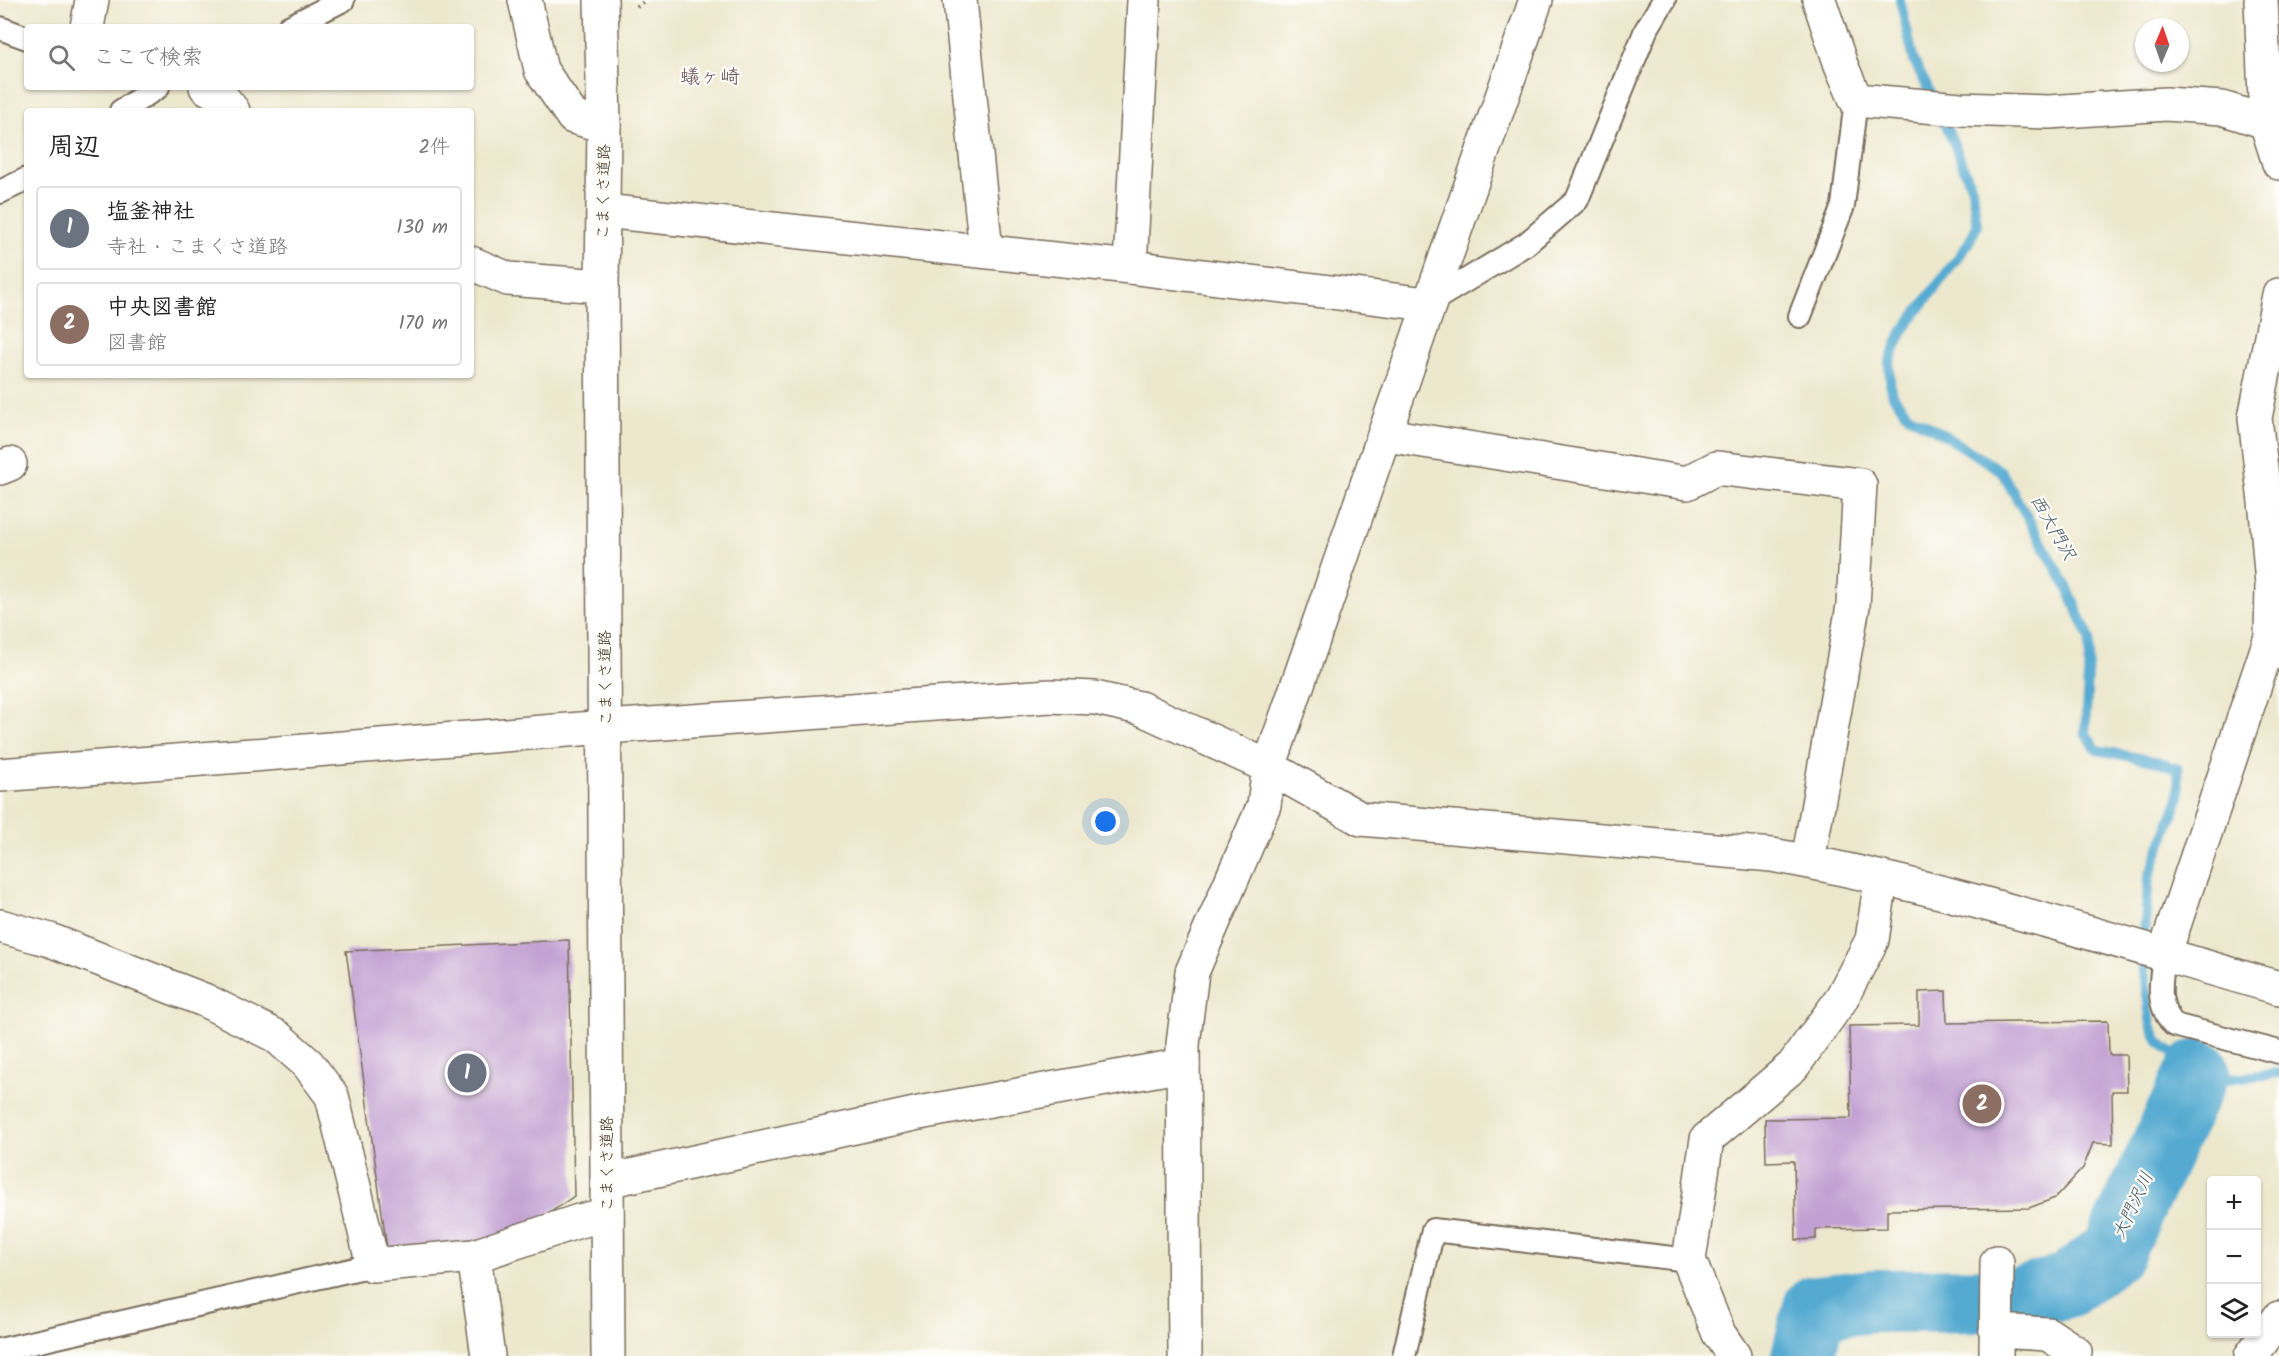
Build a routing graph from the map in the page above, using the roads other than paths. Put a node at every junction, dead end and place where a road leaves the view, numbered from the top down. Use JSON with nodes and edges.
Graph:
{"nodes":[{"id":1,"x":92,"y":0,"type":"edge"},
{"id":2,"x":343,"y":0,"type":"edge"},
{"id":3,"x":525,"y":0,"type":"edge"},
{"id":4,"x":601,"y":0,"type":"edge"},
{"id":5,"x":960,"y":0,"type":"edge"},
{"id":6,"x":1144,"y":0,"type":"edge"},
{"id":7,"x":1536,"y":0,"type":"edge"},
{"id":8,"x":1664,"y":0,"type":"edge"},
{"id":9,"x":1820,"y":0,"type":"edge"},
{"id":10,"x":2261,"y":0,"type":"edge"},
{"id":11,"x":88,"y":24,"type":"edge"},
{"id":12,"x":295,"y":24,"type":"edge"},
{"id":13,"x":0,"y":28,"type":"edge"},
{"id":14,"x":24,"y":37,"type":"edge"},
{"id":15,"x":153,"y":90,"type":"edge"},
{"id":16,"x":211,"y":90,"type":"edge"},
{"id":17,"x":1856,"y":100,"type":"junction"},
{"id":18,"x":126,"y":108,"type":"edge"},
{"id":19,"x":231,"y":108,"type":"edge"},
{"id":20,"x":2273,"y":123,"type":"edge"},
{"id":21,"x":604,"y":126,"type":"junction"},
{"id":22,"x":2279,"y":163,"type":"edge"},
{"id":23,"x":24,"y":180,"type":"edge"},
{"id":24,"x":0,"y":192,"type":"edge"},
{"id":25,"x":604,"y":211,"type":"junction"},
{"id":26,"x":986,"y":251,"type":"junction"},
{"id":27,"x":474,"y":264,"type":"edge"},
{"id":28,"x":1130,"y":267,"type":"junction"},
{"id":29,"x":602,"y":286,"type":"junction"},
{"id":30,"x":2279,"y":295,"type":"edge"},
{"id":31,"x":1427,"y":304,"type":"junction"},
{"id":32,"x":1800,"y":316,"type":"dead end"},
{"id":33,"x":1386,"y":435,"type":"junction"},
{"id":34,"x":2273,"y":512,"type":"edge"},
{"id":35,"x":2271,"y":664,"type":"edge"},
{"id":36,"x":606,"y":727,"type":"junction"},
{"id":37,"x":1269,"y":767,"type":"junction"},
{"id":38,"x":0,"y":775,"type":"edge"},
{"id":39,"x":1808,"y":861,"type":"junction"},
{"id":40,"x":1881,"y":880,"type":"junction"},
{"id":41,"x":0,"y":926,"type":"edge"},
{"id":42,"x":2152,"y":951,"type":"junction"},
{"id":43,"x":2279,"y":988,"type":"edge"},
{"id":44,"x":2279,"y":1052,"type":"edge"},
{"id":45,"x":1183,"y":1065,"type":"junction"},
{"id":46,"x":607,"y":1181,"type":"junction"},
{"id":47,"x":607,"y":1215,"type":"junction"},
{"id":48,"x":474,"y":1256,"type":"junction"},
{"id":49,"x":1689,"y":1260,"type":"junction"},
{"id":50,"x":1997,"y":1262,"type":"dead end"},
{"id":51,"x":373,"y":1265,"type":"junction"},
{"id":52,"x":2279,"y":1318,"type":"edge"},
{"id":53,"x":1996,"y":1337,"type":"edge"},
{"id":54,"x":0,"y":1350,"type":"edge"},
{"id":55,"x":2075,"y":1352,"type":"dead end"},
{"id":56,"x":488,"y":1356,"type":"edge"},
{"id":57,"x":608,"y":1356,"type":"edge"},
{"id":58,"x":1185,"y":1356,"type":"edge"},
{"id":59,"x":1404,"y":1356,"type":"edge"},
{"id":60,"x":1734,"y":1356,"type":"edge"},
{"id":61,"x":2252,"y":1356,"type":"edge"}],
"edges":[{"from":1,"to":11,"type":"street"},
{"from":2,"to":12,"type":"lane"},
{"from":3,"to":21,"type":"street"},
{"from":4,"to":21,"type":"street","name":"こまくさ道路"},
{"from":5,"to":26,"type":"street"},
{"from":6,"to":28,"type":"street"},
{"from":7,"to":31,"type":"street"},
{"from":8,"to":31,"type":"lane"},
{"from":9,"to":17,"type":"street"},
{"from":10,"to":20,"type":"street"},
{"from":13,"to":14,"type":"lane"},
{"from":15,"to":18,"type":"lane"},
{"from":16,"to":19,"type":"street"},
{"from":17,"to":20,"type":"street"},
{"from":17,"to":32,"type":"lane"},
{"from":20,"to":22,"type":"street"},
{"from":21,"to":25,"type":"street","name":"こまくさ道路"},
{"from":23,"to":24,"type":"lane"},
{"from":25,"to":26,"type":"street"},
{"from":25,"to":29,"type":"street","name":"こまくさ道路"},
{"from":26,"to":28,"type":"street"},
{"from":27,"to":29,"type":"street"},
{"from":28,"to":31,"type":"street"},
{"from":29,"to":36,"type":"street","name":"こまくさ道路"},
{"from":30,"to":34,"type":"street"},
{"from":31,"to":33,"type":"street"},
{"from":33,"to":37,"type":"street"},
{"from":33,"to":39,"type":"street"},
{"from":34,"to":35,"type":"street"},
{"from":35,"to":42,"type":"street"},
{"from":36,"to":37,"type":"street"},
{"from":36,"to":38,"type":"street"},
{"from":36,"to":46,"type":"street","name":"こまくさ道路"},
{"from":37,"to":39,"type":"street"},
{"from":37,"to":45,"type":"street"},
{"from":39,"to":40,"type":"street"},
{"from":40,"to":42,"type":"street"},
{"from":40,"to":49,"type":"street"},
{"from":41,"to":51,"type":"street"},
{"from":42,"to":43,"type":"street"},
{"from":42,"to":44,"type":"lane"},
{"from":45,"to":46,"type":"street"},
{"from":45,"to":58,"type":"street"},
{"from":46,"to":47,"type":"street","name":"こまくさ道路"},
{"from":47,"to":48,"type":"street"},
{"from":47,"to":57,"type":"street","name":"こまくさ道路"},
{"from":48,"to":51,"type":"street"},
{"from":48,"to":56,"type":"street"},
{"from":49,"to":59,"type":"lane"},
{"from":49,"to":60,"type":"street"},
{"from":50,"to":53,"type":"street"},
{"from":51,"to":54,"type":"lane"},
{"from":52,"to":61,"type":"street"},
{"from":53,"to":55,"type":"street"}]}
